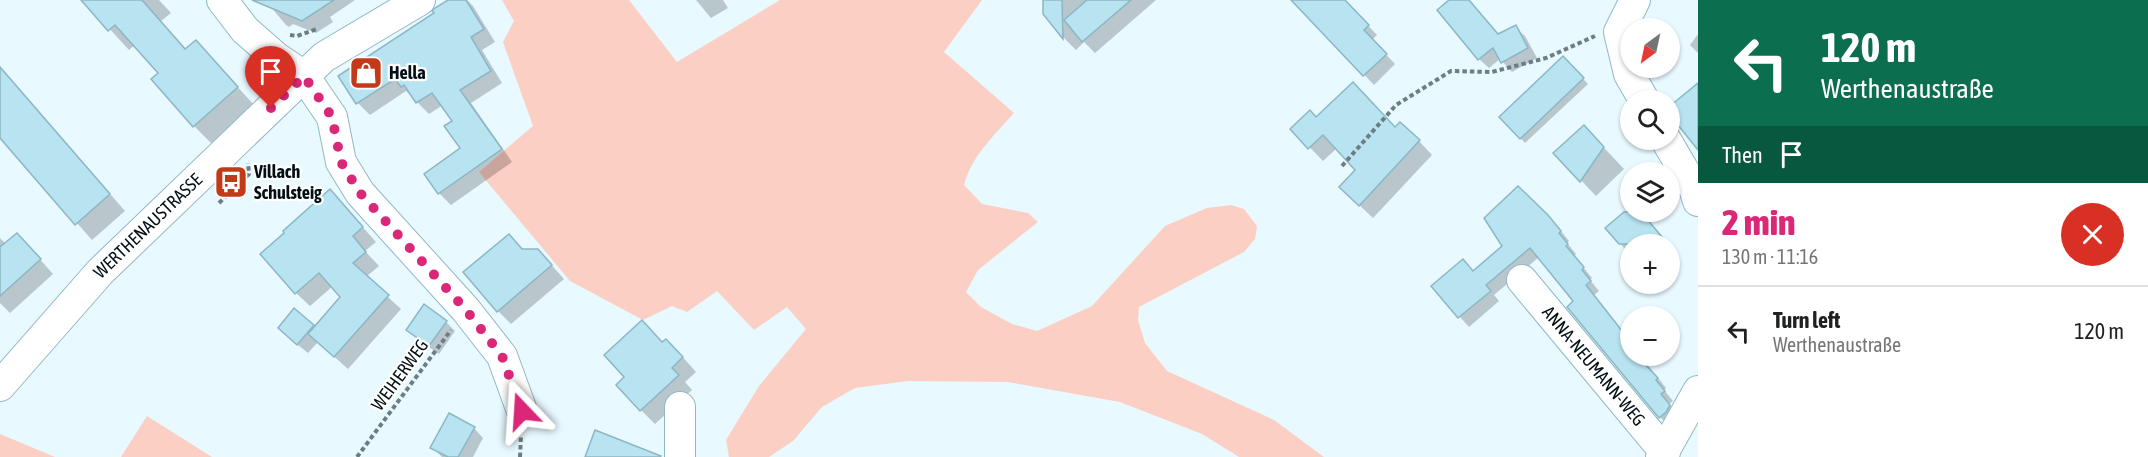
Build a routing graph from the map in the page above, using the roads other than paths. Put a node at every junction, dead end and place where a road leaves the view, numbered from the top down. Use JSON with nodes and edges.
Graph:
{"nodes":[{"id":1,"x":222,"y":0,"type":"edge"},
{"id":2,"x":420,"y":0,"type":"edge"},
{"id":3,"x":1635,"y":0,"type":"edge"},
{"id":4,"x":304,"y":76,"type":"junction"},
{"id":5,"x":1638,"y":90,"type":"edge"},
{"id":6,"x":1672,"y":150,"type":"edge"},
{"id":7,"x":1698,"y":201,"type":"edge"},
{"id":8,"x":1522,"y":280,"type":"dead end"},
{"id":9,"x":0,"y":386,"type":"edge"},
{"id":10,"x":1698,"y":391,"type":"edge"},
{"id":11,"x":680,"y":407,"type":"dead end"},
{"id":12,"x":522,"y":411,"type":"dead end"},
{"id":13,"x":1663,"y":454,"type":"edge"},
{"id":14,"x":680,"y":457,"type":"edge"}],
"edges":[{"from":1,"to":4,"type":"street"},
{"from":2,"to":4,"type":"street","name":"WERTHENAUSTRASSE"},
{"from":3,"to":5,"type":"street"},
{"from":4,"to":9,"type":"street","name":"WERTHENAUSTRASSE"},
{"from":4,"to":12,"type":"street"},
{"from":6,"to":7,"type":"street"},
{"from":8,"to":13,"type":"street","name":"ANNA-NEUMANN-WEG"},
{"from":10,"to":13,"type":"street"},
{"from":11,"to":14,"type":"street"}]}
